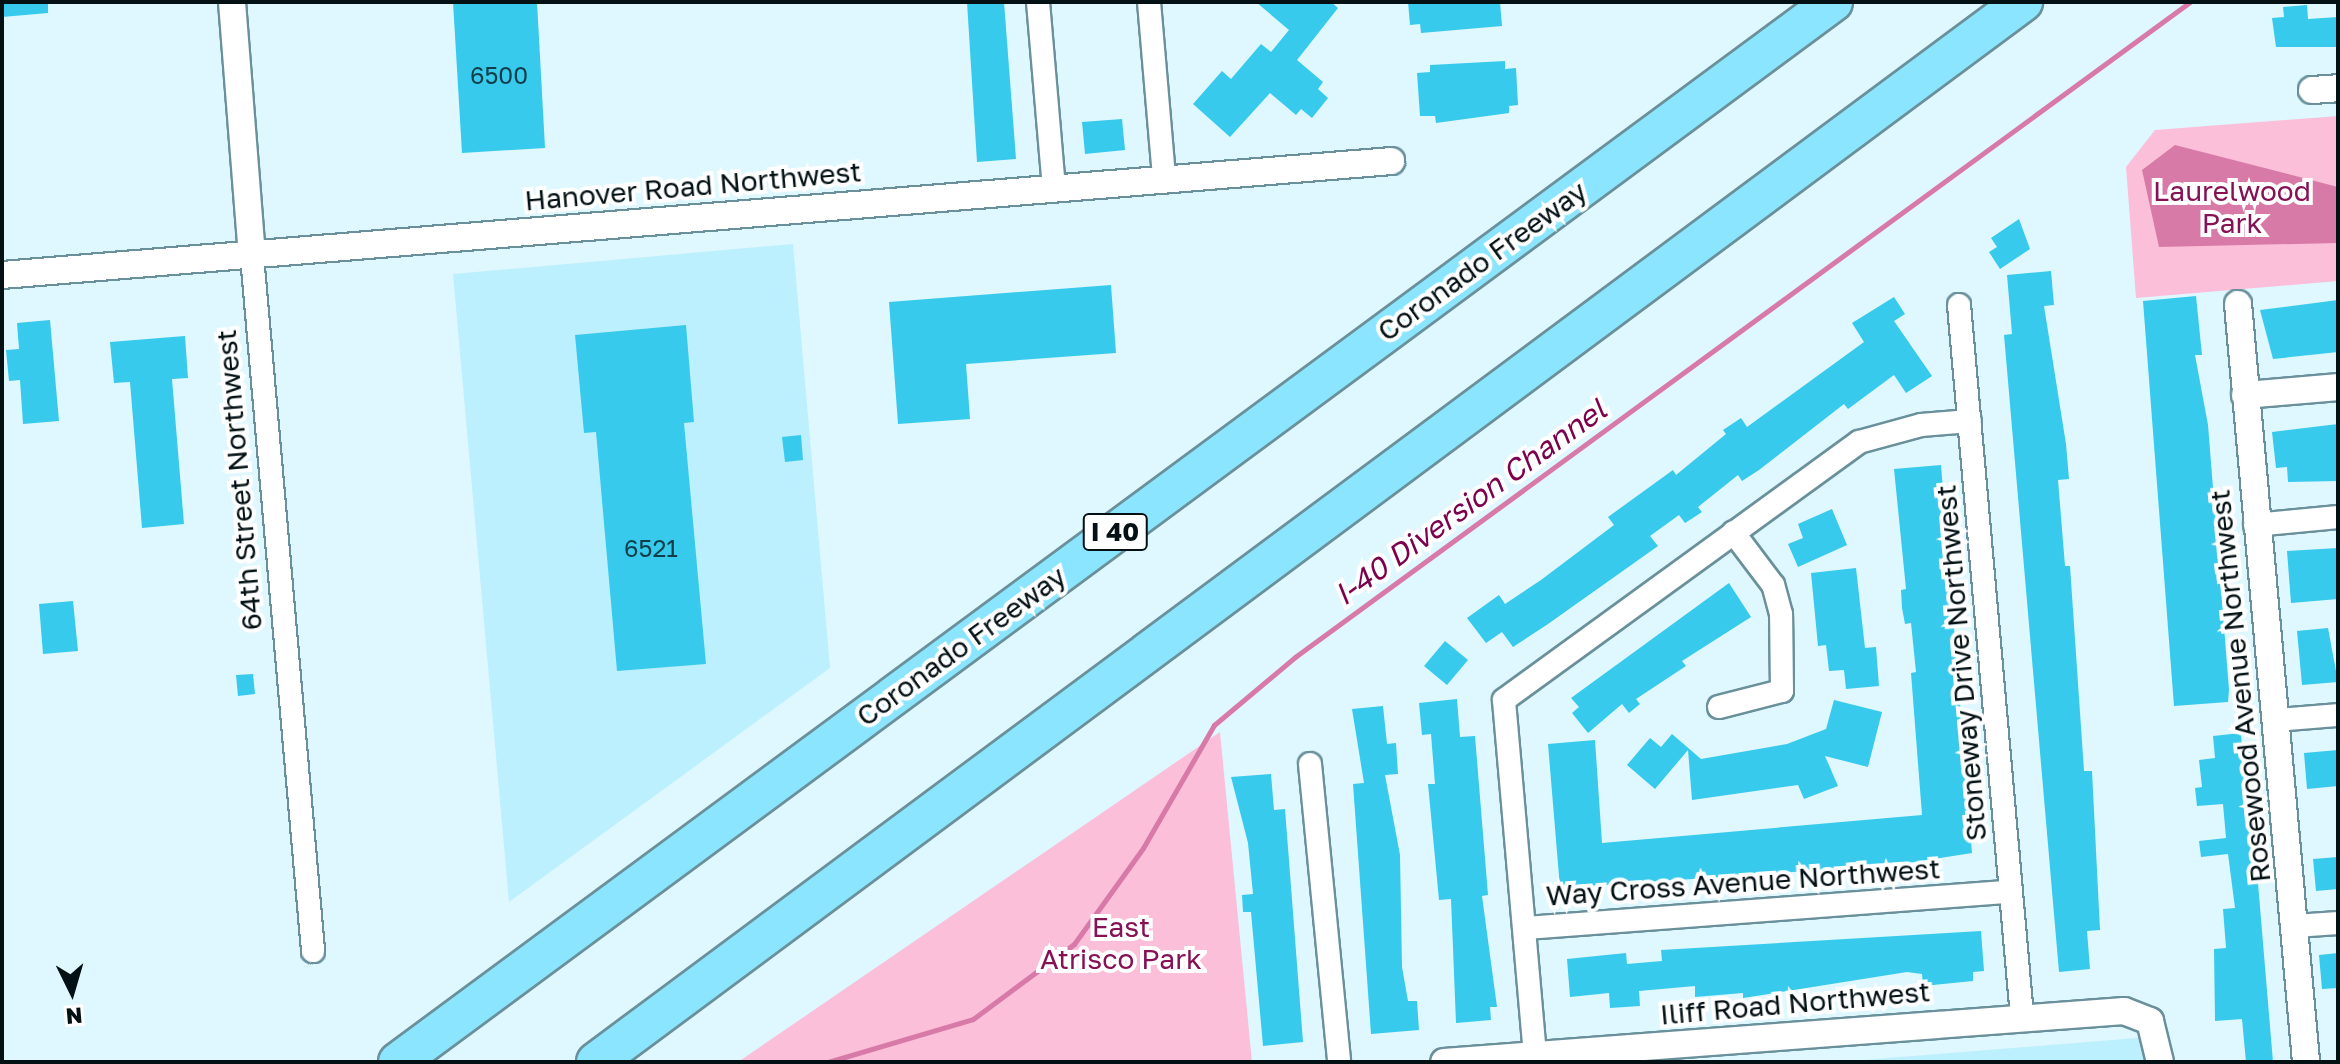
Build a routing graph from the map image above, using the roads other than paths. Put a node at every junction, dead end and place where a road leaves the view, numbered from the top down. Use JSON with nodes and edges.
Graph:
{"nodes":[{"id":1,"x":232,"y":2,"type":"edge"},
{"id":2,"x":1038,"y":2,"type":"edge"},
{"id":3,"x":1149,"y":2,"type":"edge"},
{"id":4,"x":1833,"y":2,"type":"edge"},
{"id":5,"x":2023,"y":2,"type":"edge"},
{"id":6,"x":1391,"y":161,"type":"dead end"},
{"id":7,"x":1164,"y":178,"type":"junction"},
{"id":8,"x":1054,"y":187,"type":"junction"},
{"id":9,"x":252,"y":256,"type":"junction"},
{"id":10,"x":2,"y":275,"type":"edge"},
{"id":11,"x":2238,"y":304,"type":"dead end"},
{"id":12,"x":1959,"y":305,"type":"dead end"},
{"id":13,"x":2338,"y":387,"type":"edge"},
{"id":14,"x":2245,"y":395,"type":"junction"},
{"id":15,"x":1970,"y":421,"type":"junction"},
{"id":16,"x":2338,"y":517,"type":"edge"},
{"id":17,"x":2255,"y":525,"type":"junction"},
{"id":18,"x":1733,"y":532,"type":"junction"},
{"id":19,"x":1719,"y":707,"type":"dead end"},
{"id":20,"x":2338,"y":715,"type":"edge"},
{"id":21,"x":2277,"y":720,"type":"junction"},
{"id":22,"x":1310,"y":764,"type":"dead end"},
{"id":23,"x":2011,"y":892,"type":"junction"},
{"id":24,"x":2338,"y":923,"type":"edge"},
{"id":25,"x":2295,"y":926,"type":"junction"},
{"id":26,"x":1527,"y":928,"type":"junction"},
{"id":27,"x":313,"y":951,"type":"dead end"},
{"id":28,"x":2022,"y":1017,"type":"junction"},
{"id":29,"x":1535,"y":1055,"type":"junction"},
{"id":30,"x":398,"y":1062,"type":"edge"},
{"id":31,"x":596,"y":1062,"type":"edge"},
{"id":32,"x":1339,"y":1062,"type":"edge"},
{"id":33,"x":1444,"y":1062,"type":"edge"},
{"id":34,"x":2160,"y":1062,"type":"edge"},
{"id":35,"x":2306,"y":1062,"type":"edge"}],
"edges":[{"from":1,"to":9,"type":"street","name":"64th Street Northwest"},
{"from":2,"to":8,"type":"street"},
{"from":3,"to":7,"type":"street"},
{"from":4,"to":30,"type":"highway","name":"Coronado Freeway","number":"I 40"},
{"from":5,"to":31,"type":"highway"},
{"from":6,"to":7,"type":"street","name":"Hanover Road Northwest"},
{"from":7,"to":8,"type":"street","name":"Hanover Road Northwest"},
{"from":8,"to":9,"type":"street","name":"Hanover Road Northwest"},
{"from":9,"to":10,"type":"street","name":"Hanover Road Northwest"},
{"from":9,"to":27,"type":"street","name":"64th Street Northwest"},
{"from":11,"to":14,"type":"street","name":"Rosewood Avenue Northwest"},
{"from":12,"to":15,"type":"street","name":"Stoneway Drive Northwest"},
{"from":13,"to":14,"type":"street"},
{"from":14,"to":17,"type":"street","name":"Rosewood Avenue Northwest"},
{"from":15,"to":18,"type":"street"},
{"from":15,"to":23,"type":"street","name":"Stoneway Drive Northwest"},
{"from":16,"to":17,"type":"street"},
{"from":17,"to":21,"type":"street","name":"Rosewood Avenue Northwest"},
{"from":18,"to":19,"type":"street"},
{"from":18,"to":26,"type":"street"},
{"from":20,"to":21,"type":"street"},
{"from":21,"to":25,"type":"street","name":"Rosewood Avenue Northwest"},
{"from":22,"to":32,"type":"street"},
{"from":23,"to":26,"type":"street","name":"Way Cross Avenue Northwest"},
{"from":23,"to":28,"type":"street","name":"Stoneway Drive Northwest"},
{"from":24,"to":25,"type":"street"},
{"from":25,"to":35,"type":"street","name":"Rosewood Avenue Northwest"},
{"from":26,"to":29,"type":"street"},
{"from":28,"to":29,"type":"street","name":"Iliff Road Northwest"},
{"from":28,"to":34,"type":"street","name":"Iliff Road Northwest"},
{"from":29,"to":33,"type":"street","name":"Iliff Road Northwest"}]}
